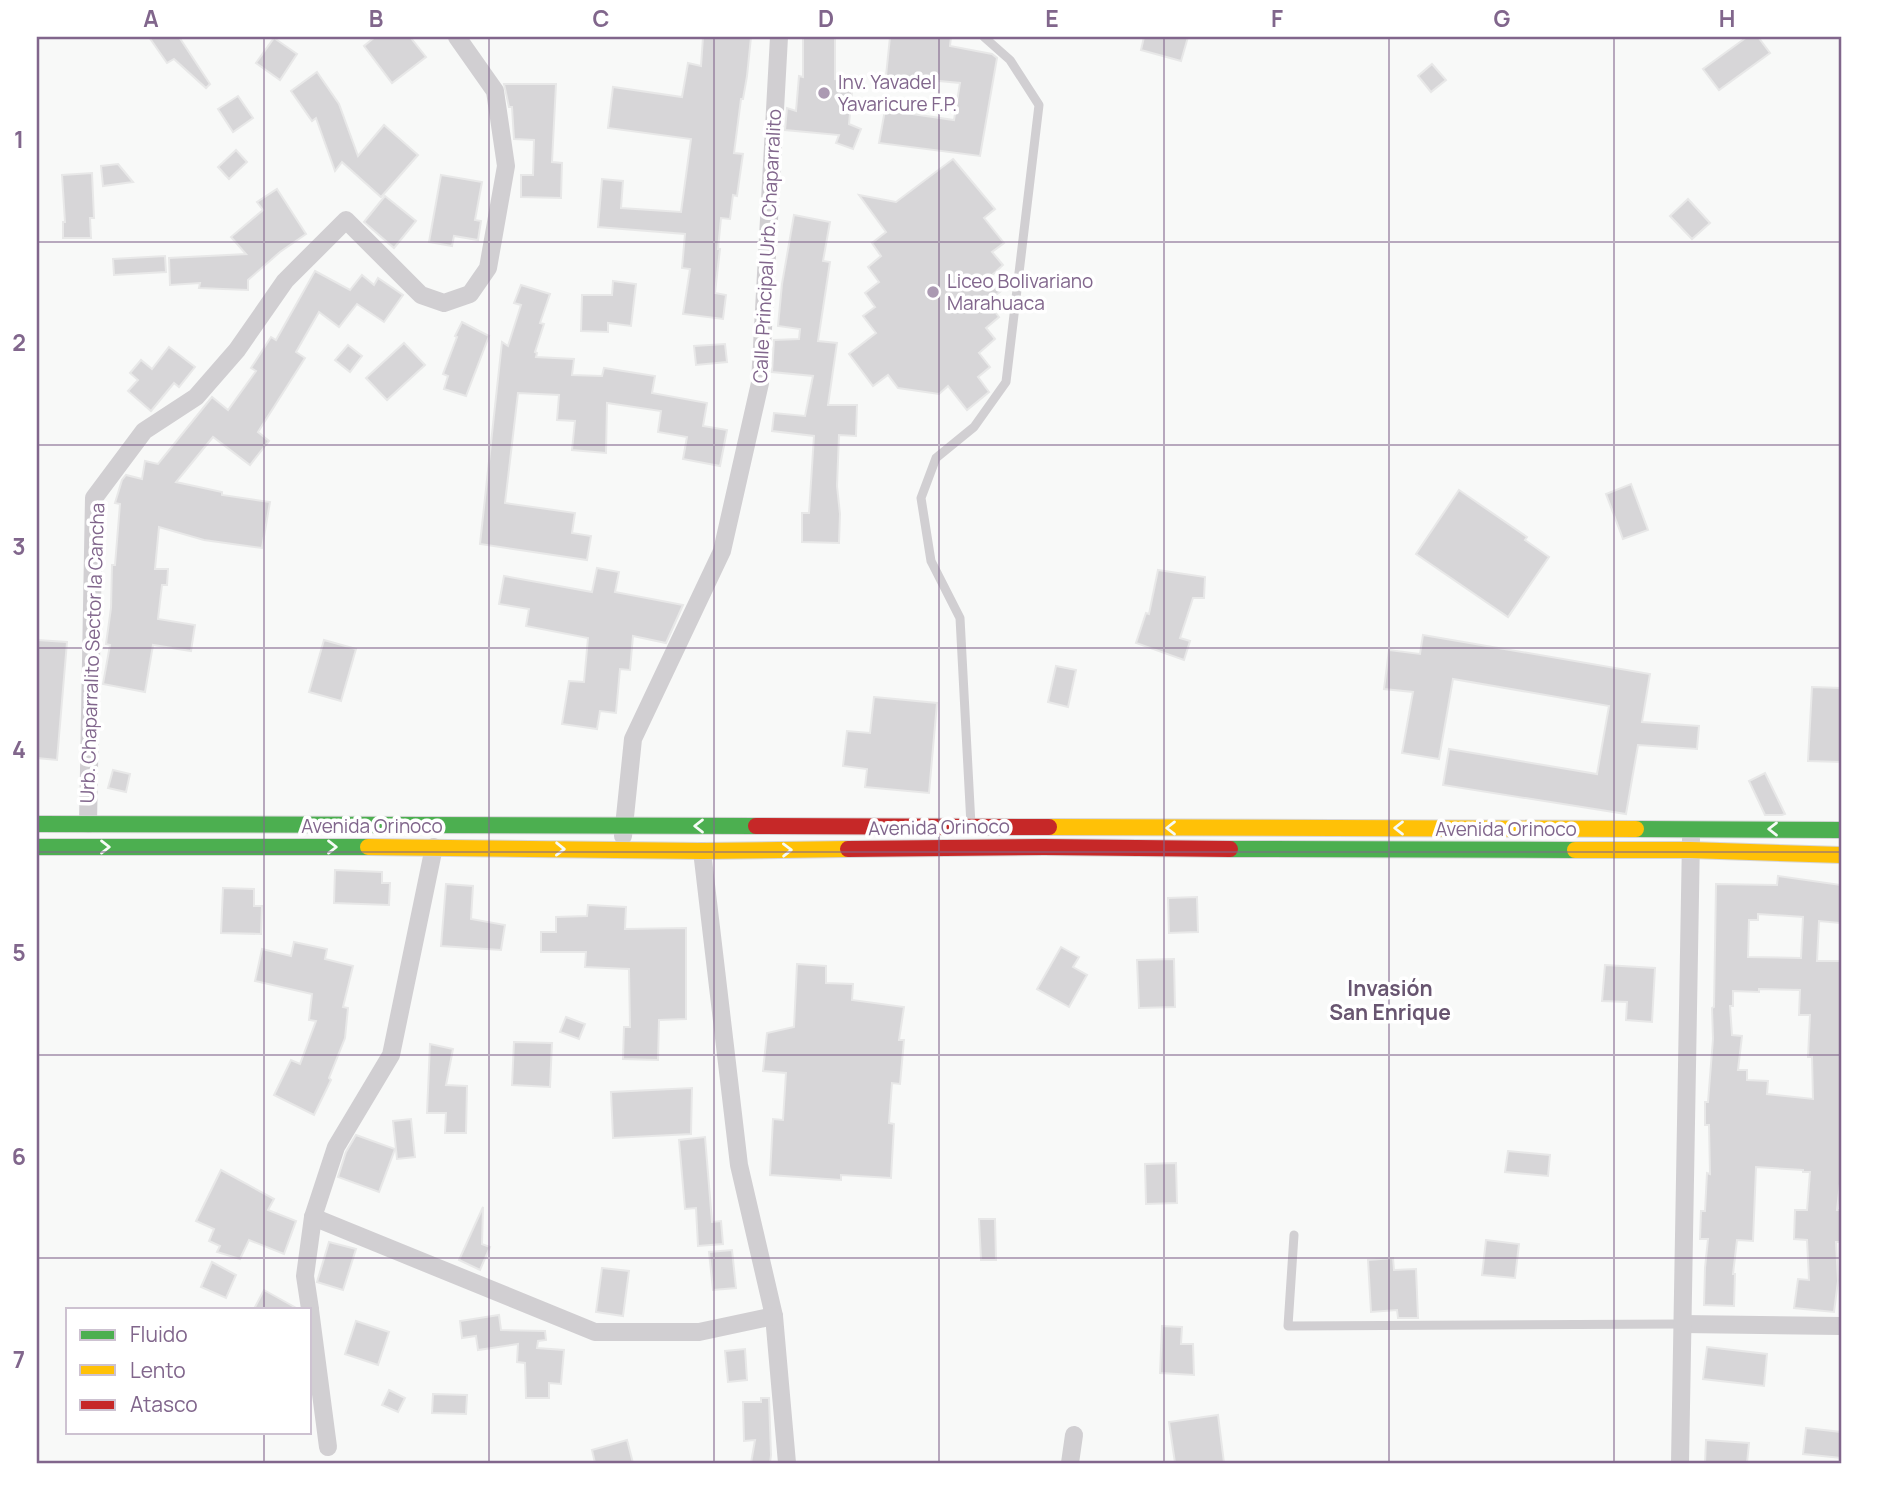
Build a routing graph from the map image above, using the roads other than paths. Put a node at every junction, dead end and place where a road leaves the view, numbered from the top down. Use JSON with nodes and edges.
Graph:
{"nodes":[{"id":1,"x":457,"y":37,"type":"edge"},
{"id":2,"x":779,"y":37,"type":"edge"},
{"id":3,"x":984,"y":37,"type":"edge"},
{"id":4,"x":37,"y":824,"type":"edge"},
{"id":5,"x":88,"y":824,"type":"junction"},
{"id":6,"x":623,"y":826,"type":"junction"},
{"id":7,"x":971,"y":827,"type":"junction"},
{"id":8,"x":1691,"y":829,"type":"junction"},
{"id":9,"x":1841,"y":830,"type":"edge"},
{"id":10,"x":37,"y":847,"type":"edge"},
{"id":11,"x":434,"y":847,"type":"junction"},
{"id":12,"x":623,"y":850,"type":"junction"},
{"id":13,"x":702,"y":850,"type":"junction"},
{"id":14,"x":1690,"y":850,"type":"junction"},
{"id":15,"x":1841,"y":855,"type":"edge"},
{"id":16,"x":313,"y":1217,"type":"junction"},
{"id":17,"x":1294,"y":1236,"type":"dead end"},
{"id":18,"x":310,"y":1308,"type":"edge"},
{"id":19,"x":774,"y":1316,"type":"junction"},
{"id":20,"x":1682,"y":1324,"type":"junction"},
{"id":21,"x":312,"y":1325,"type":"edge"},
{"id":22,"x":1841,"y":1326,"type":"edge"},
{"id":23,"x":1074,"y":1435,"type":"dead end"},
{"id":24,"x":328,"y":1447,"type":"dead end"},
{"id":25,"x":787,"y":1463,"type":"edge"},
{"id":26,"x":1070,"y":1463,"type":"edge"},
{"id":27,"x":1680,"y":1463,"type":"edge"}],
"edges":[{"from":1,"to":5,"type":"street","name":"Urb. Chaparralito Sector la Cancha"},
{"from":2,"to":6,"type":"street","name":"Calle Principal Urb. Chaparralito"},
{"from":3,"to":7,"type":"lane"},
{"from":4,"to":5,"type":"street","name":"Avenida Orinoco"},
{"from":5,"to":6,"type":"street","name":"Avenida Orinoco"},
{"from":7,"to":6,"type":"street","name":"Avenida Orinoco","one_way":true},
{"from":6,"to":12,"type":"street","name":"Calle Principal Urb. Chaparralito"},
{"from":8,"to":7,"type":"street","name":"Avenida Orinoco","one_way":true},
{"from":9,"to":8,"type":"street","name":"Avenida Orinoco","one_way":true},
{"from":8,"to":14,"type":"street"},
{"from":10,"to":11,"type":"street","name":"Avenida Orinoco","one_way":true},
{"from":11,"to":12,"type":"street","name":"Avenida Orinoco","one_way":true},
{"from":11,"to":16,"type":"street"},
{"from":12,"to":13,"type":"street","name":"Avenida Orinoco"},
{"from":13,"to":14,"type":"street","name":"Avenida Orinoco","one_way":true},
{"from":13,"to":19,"type":"street"},
{"from":14,"to":15,"type":"street","name":"Avenida Orinoco"},
{"from":14,"to":20,"type":"street"},
{"from":16,"to":18,"type":"street"},
{"from":16,"to":19,"type":"street"},
{"from":17,"to":20,"type":"lane"},
{"from":19,"to":25,"type":"street"},
{"from":20,"to":22,"type":"street"},
{"from":20,"to":27,"type":"street"},
{"from":21,"to":24,"type":"street"},
{"from":23,"to":26,"type":"street"}]}
